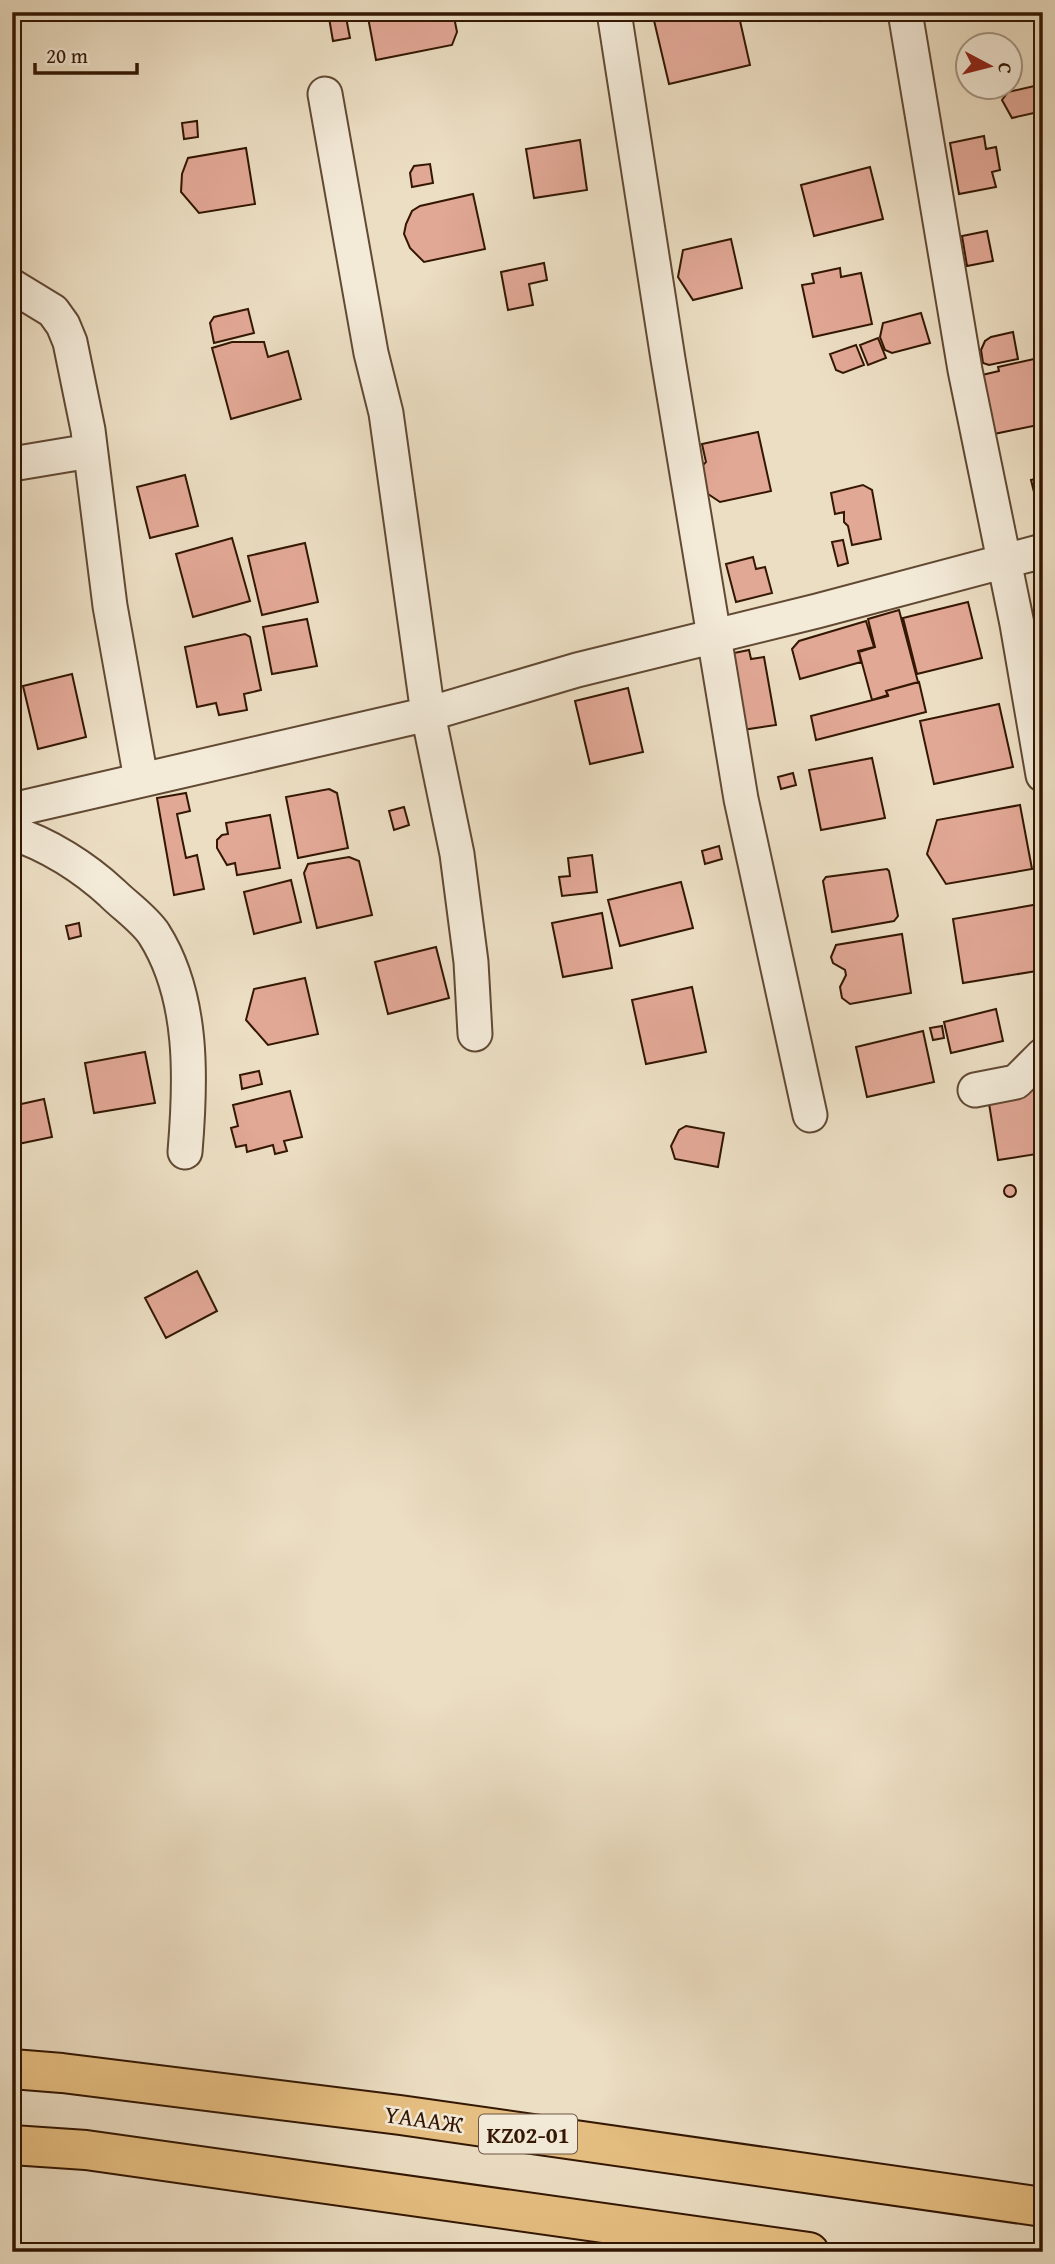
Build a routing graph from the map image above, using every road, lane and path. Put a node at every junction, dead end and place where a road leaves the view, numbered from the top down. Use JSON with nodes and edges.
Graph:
{"nodes":[{"id":1,"x":614,"y":12,"type":"edge"},
{"id":2,"x":905,"y":12,"type":"edge"},
{"id":3,"x":325,"y":94,"type":"dead end"},
{"id":4,"x":12,"y":286,"type":"edge"},
{"id":5,"x":90,"y":451,"type":"junction"},
{"id":6,"x":12,"y":464,"type":"edge"},
{"id":7,"x":1043,"y":551,"type":"edge"},
{"id":8,"x":1003,"y":561,"type":"junction"},
{"id":9,"x":716,"y":636,"type":"junction"},
{"id":10,"x":428,"y":714,"type":"junction"},
{"id":11,"x":1043,"y":775,"type":"edge"},
{"id":12,"x":141,"y":779,"type":"junction"},
{"id":13,"x":12,"y":810,"type":"edge"},
{"id":14,"x":12,"y":833,"type":"edge"},
{"id":15,"x":475,"y":1034,"type":"dead end"},
{"id":16,"x":1043,"y":1055,"type":"edge"},
{"id":17,"x":975,"y":1090,"type":"dead end"},
{"id":18,"x":810,"y":1115,"type":"dead end"},
{"id":19,"x":185,"y":1152,"type":"dead end"},
{"id":20,"x":12,"y":2069,"type":"edge"},
{"id":21,"x":12,"y":2145,"type":"edge"},
{"id":22,"x":1043,"y":2207,"type":"edge"},
{"id":23,"x":809,"y":2252,"type":"edge"}],
"edges":[{"from":1,"to":9,"type":"street"},
{"from":2,"to":8,"type":"street"},
{"from":3,"to":10,"type":"street"},
{"from":4,"to":5,"type":"street"},
{"from":5,"to":6,"type":"street"},
{"from":5,"to":12,"type":"street"},
{"from":7,"to":8,"type":"street"},
{"from":8,"to":9,"type":"street"},
{"from":8,"to":11,"type":"street"},
{"from":9,"to":10,"type":"street"},
{"from":9,"to":18,"type":"street"},
{"from":10,"to":12,"type":"street"},
{"from":10,"to":15,"type":"street"},
{"from":12,"to":13,"type":"street"},
{"from":14,"to":19,"type":"street"},
{"from":16,"to":17,"type":"street"},
{"from":20,"to":22,"type":"highway","name":"ҮАААЖ","number":"KZ02-01"},
{"from":21,"to":23,"type":"highway"}]}
